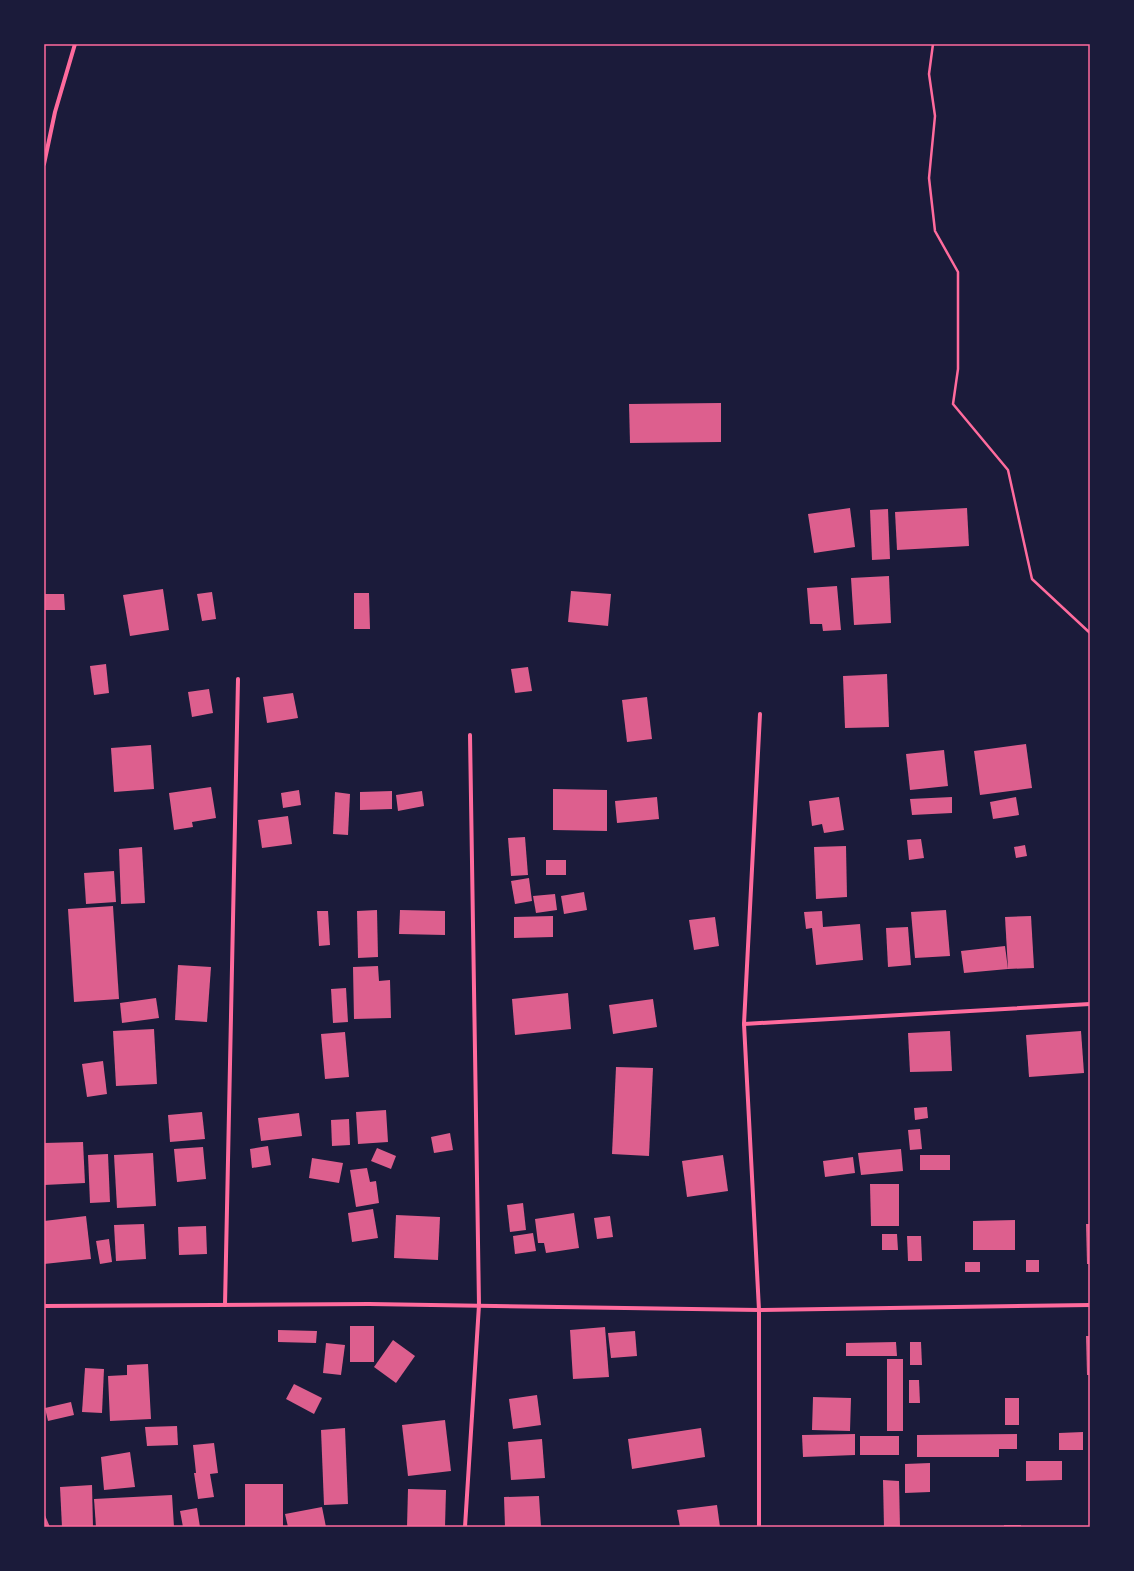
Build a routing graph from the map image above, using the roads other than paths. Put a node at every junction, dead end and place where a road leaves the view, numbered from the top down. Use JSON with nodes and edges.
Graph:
{"nodes":[{"id":1,"x":75,"y":44,"type":"edge"},
{"id":2,"x":44,"y":164,"type":"edge"},
{"id":3,"x":238,"y":679,"type":"dead end"},
{"id":4,"x":760,"y":714,"type":"dead end"},
{"id":5,"x":470,"y":735,"type":"dead end"},
{"id":6,"x":1090,"y":1004,"type":"edge"},
{"id":7,"x":744,"y":1024,"type":"junction"},
{"id":8,"x":225,"y":1304,"type":"junction"},
{"id":9,"x":479,"y":1305,"type":"junction"},
{"id":10,"x":1090,"y":1305,"type":"edge"},
{"id":11,"x":44,"y":1306,"type":"edge"},
{"id":12,"x":759,"y":1310,"type":"junction"},
{"id":13,"x":465,"y":1527,"type":"edge"},
{"id":14,"x":759,"y":1527,"type":"edge"}],
"edges":[{"from":1,"to":2,"type":"street"},
{"from":3,"to":8,"type":"street"},
{"from":4,"to":7,"type":"street"},
{"from":5,"to":9,"type":"street"},
{"from":6,"to":7,"type":"street"},
{"from":7,"to":12,"type":"street"},
{"from":8,"to":9,"type":"street"},
{"from":8,"to":11,"type":"street"},
{"from":9,"to":12,"type":"street"},
{"from":9,"to":13,"type":"street"},
{"from":10,"to":12,"type":"street"},
{"from":12,"to":14,"type":"street"}]}
